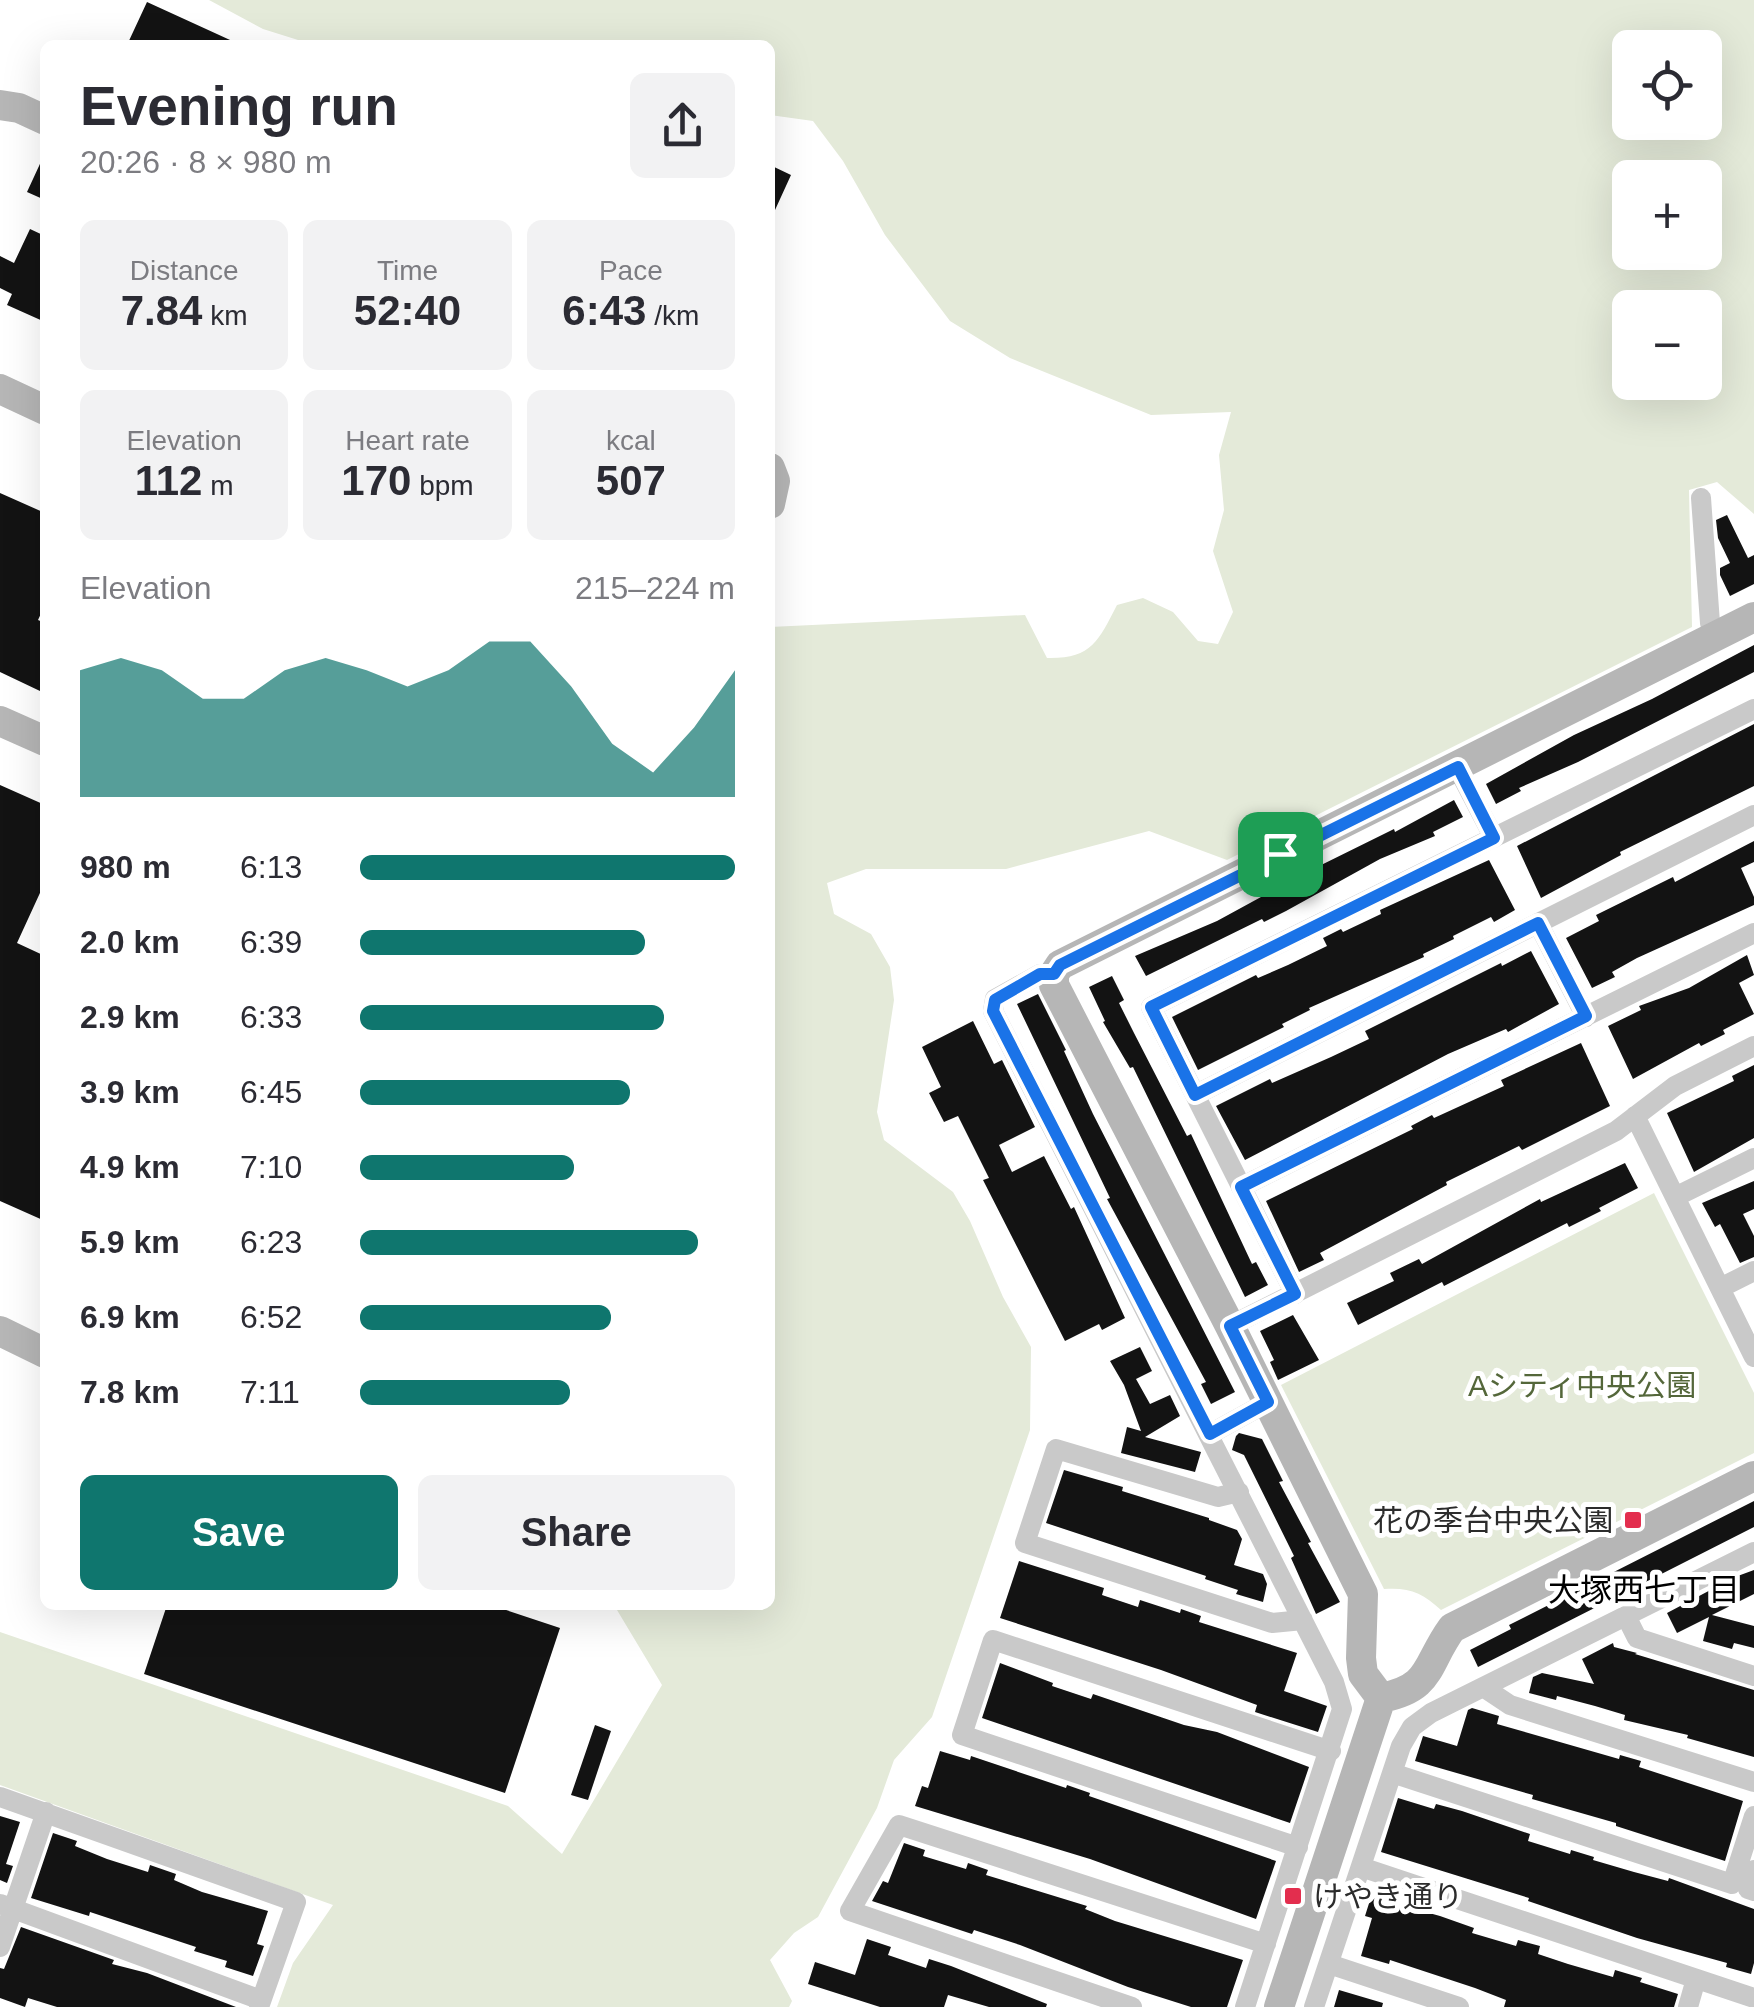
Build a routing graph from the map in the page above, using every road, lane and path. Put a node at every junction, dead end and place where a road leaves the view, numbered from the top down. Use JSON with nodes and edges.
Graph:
{"nodes":[{"id":1,"x":0,"y":105,"type":"edge"},
{"id":2,"x":40,"y":118,"type":"edge"},
{"id":3,"x":0,"y":389,"type":"edge"},
{"id":4,"x":40,"y":408,"type":"edge"},
{"id":5,"x":1701,"y":498,"type":"dead end"},
{"id":6,"x":1754,"y":617,"type":"edge"},
{"id":7,"x":1716,"y":636,"type":"junction"},
{"id":8,"x":1754,"y":708,"type":"edge"},
{"id":9,"x":0,"y":721,"type":"edge"},
{"id":10,"x":40,"y":740,"type":"edge"},
{"id":11,"x":1458,"y":767,"type":"junction"},
{"id":12,"x":1754,"y":815,"type":"edge"},
{"id":13,"x":1494,"y":838,"type":"junction"},
{"id":14,"x":1538,"y":923,"type":"junction"},
{"id":15,"x":1754,"y":933,"type":"edge"},
{"id":16,"x":1054,"y":974,"type":"junction"},
{"id":17,"x":1586,"y":1016,"type":"junction"},
{"id":18,"x":1754,"y":1046,"type":"edge"},
{"id":19,"x":1195,"y":1095,"type":"junction"},
{"id":20,"x":1635,"y":1116,"type":"junction"},
{"id":21,"x":1754,"y":1158,"type":"edge"},
{"id":22,"x":1241,"y":1187,"type":"junction"},
{"id":23,"x":1675,"y":1197,"type":"junction"},
{"id":24,"x":1754,"y":1272,"type":"edge"},
{"id":25,"x":1720,"y":1288,"type":"junction"},
{"id":26,"x":1295,"y":1294,"type":"junction"},
{"id":27,"x":1230,"y":1326,"type":"junction"},
{"id":28,"x":0,"y":1332,"type":"edge"},
{"id":29,"x":40,"y":1350,"type":"edge"},
{"id":30,"x":1754,"y":1357,"type":"edge"},
{"id":31,"x":1268,"y":1402,"type":"junction"},
{"id":32,"x":1210,"y":1434,"type":"junction"},
{"id":33,"x":1754,"y":1476,"type":"edge"},
{"id":34,"x":1239,"y":1492,"type":"junction"},
{"id":35,"x":1754,"y":1552,"type":"edge"},
{"id":36,"x":1626,"y":1616,"type":"junction"},
{"id":37,"x":1303,"y":1620,"type":"junction"},
{"id":38,"x":1754,"y":1676,"type":"edge"},
{"id":39,"x":1483,"y":1687,"type":"junction"},
{"id":40,"x":1381,"y":1698,"type":"junction"},
{"id":41,"x":1331,"y":1750,"type":"junction"},
{"id":42,"x":1392,"y":1773,"type":"junction"},
{"id":43,"x":1754,"y":1782,"type":"edge"},
{"id":44,"x":0,"y":1797,"type":"edge"},
{"id":45,"x":46,"y":1812,"type":"junction"},
{"id":46,"x":1754,"y":1816,"type":"edge"},
{"id":47,"x":1298,"y":1847,"type":"junction"},
{"id":48,"x":1361,"y":1867,"type":"junction"},
{"id":49,"x":1754,"y":1870,"type":"edge"},
{"id":50,"x":1754,"y":1891,"type":"edge"},
{"id":51,"x":7,"y":1907,"type":"edge"},
{"id":52,"x":1266,"y":1944,"type":"junction"},
{"id":53,"x":0,"y":1947,"type":"edge"},
{"id":54,"x":1329,"y":1964,"type":"junction"},
{"id":55,"x":1696,"y":1979,"type":"junction"},
{"id":56,"x":1754,"y":1998,"type":"edge"},
{"id":57,"x":1247,"y":1999,"type":"edge"},
{"id":58,"x":260,"y":2004,"type":"edge"},
{"id":59,"x":1286,"y":2005,"type":"edge"},
{"id":60,"x":1132,"y":2007,"type":"edge"},
{"id":61,"x":1314,"y":2007,"type":"edge"},
{"id":62,"x":1460,"y":2007,"type":"edge"},
{"id":63,"x":1688,"y":2007,"type":"edge"}],
"edges":[{"from":1,"to":2,"type":"street"},
{"from":3,"to":4,"type":"street"},
{"from":5,"to":7,"type":"street"},
{"from":6,"to":7,"type":"street"},
{"from":7,"to":11,"type":"street"},
{"from":8,"to":13,"type":"street"},
{"from":9,"to":10,"type":"street"},
{"from":11,"to":13,"type":"street"},
{"from":11,"to":16,"type":"street"},
{"from":12,"to":14,"type":"street"},
{"from":13,"to":19,"type":"street"},
{"from":14,"to":17,"type":"street"},
{"from":14,"to":19,"type":"street"},
{"from":15,"to":17,"type":"street"},
{"from":16,"to":27,"type":"street"},
{"from":16,"to":32,"type":"street"},
{"from":17,"to":22,"type":"street"},
{"from":18,"to":20,"type":"street"},
{"from":19,"to":22,"type":"street"},
{"from":20,"to":23,"type":"street"},
{"from":20,"to":26,"type":"street"},
{"from":21,"to":23,"type":"street"},
{"from":22,"to":26,"type":"street"},
{"from":23,"to":25,"type":"street"},
{"from":24,"to":25,"type":"street"},
{"from":25,"to":30,"type":"street"},
{"from":26,"to":27,"type":"street"},
{"from":27,"to":31,"type":"street"},
{"from":28,"to":29,"type":"street"},
{"from":31,"to":32,"type":"street"},
{"from":31,"to":40,"type":"street"},
{"from":32,"to":34,"type":"street"},
{"from":33,"to":40,"type":"street"},
{"from":34,"to":37,"type":"street"},
{"from":34,"to":37,"type":"street"},
{"from":35,"to":36,"type":"street"},
{"from":36,"to":38,"type":"street"},
{"from":36,"to":39,"type":"street"},
{"from":37,"to":41,"type":"street"},
{"from":39,"to":42,"type":"street"},
{"from":39,"to":43,"type":"street"},
{"from":40,"to":59,"type":"street"},
{"from":41,"to":47,"type":"street"},
{"from":41,"to":47,"type":"street"},
{"from":42,"to":46,"type":"street"},
{"from":42,"to":48,"type":"street"},
{"from":44,"to":45,"type":"street"},
{"from":45,"to":51,"type":"street"},
{"from":45,"to":58,"type":"street"},
{"from":47,"to":52,"type":"street"},
{"from":48,"to":54,"type":"street"},
{"from":48,"to":55,"type":"street"},
{"from":49,"to":50,"type":"street"},
{"from":51,"to":53,"type":"street"},
{"from":51,"to":58,"type":"street"},
{"from":52,"to":57,"type":"street"},
{"from":52,"to":60,"type":"street"},
{"from":54,"to":61,"type":"street"},
{"from":54,"to":62,"type":"street"},
{"from":55,"to":56,"type":"street"},
{"from":55,"to":63,"type":"street"},
{"from":57,"to":59,"type":"street"}]}
